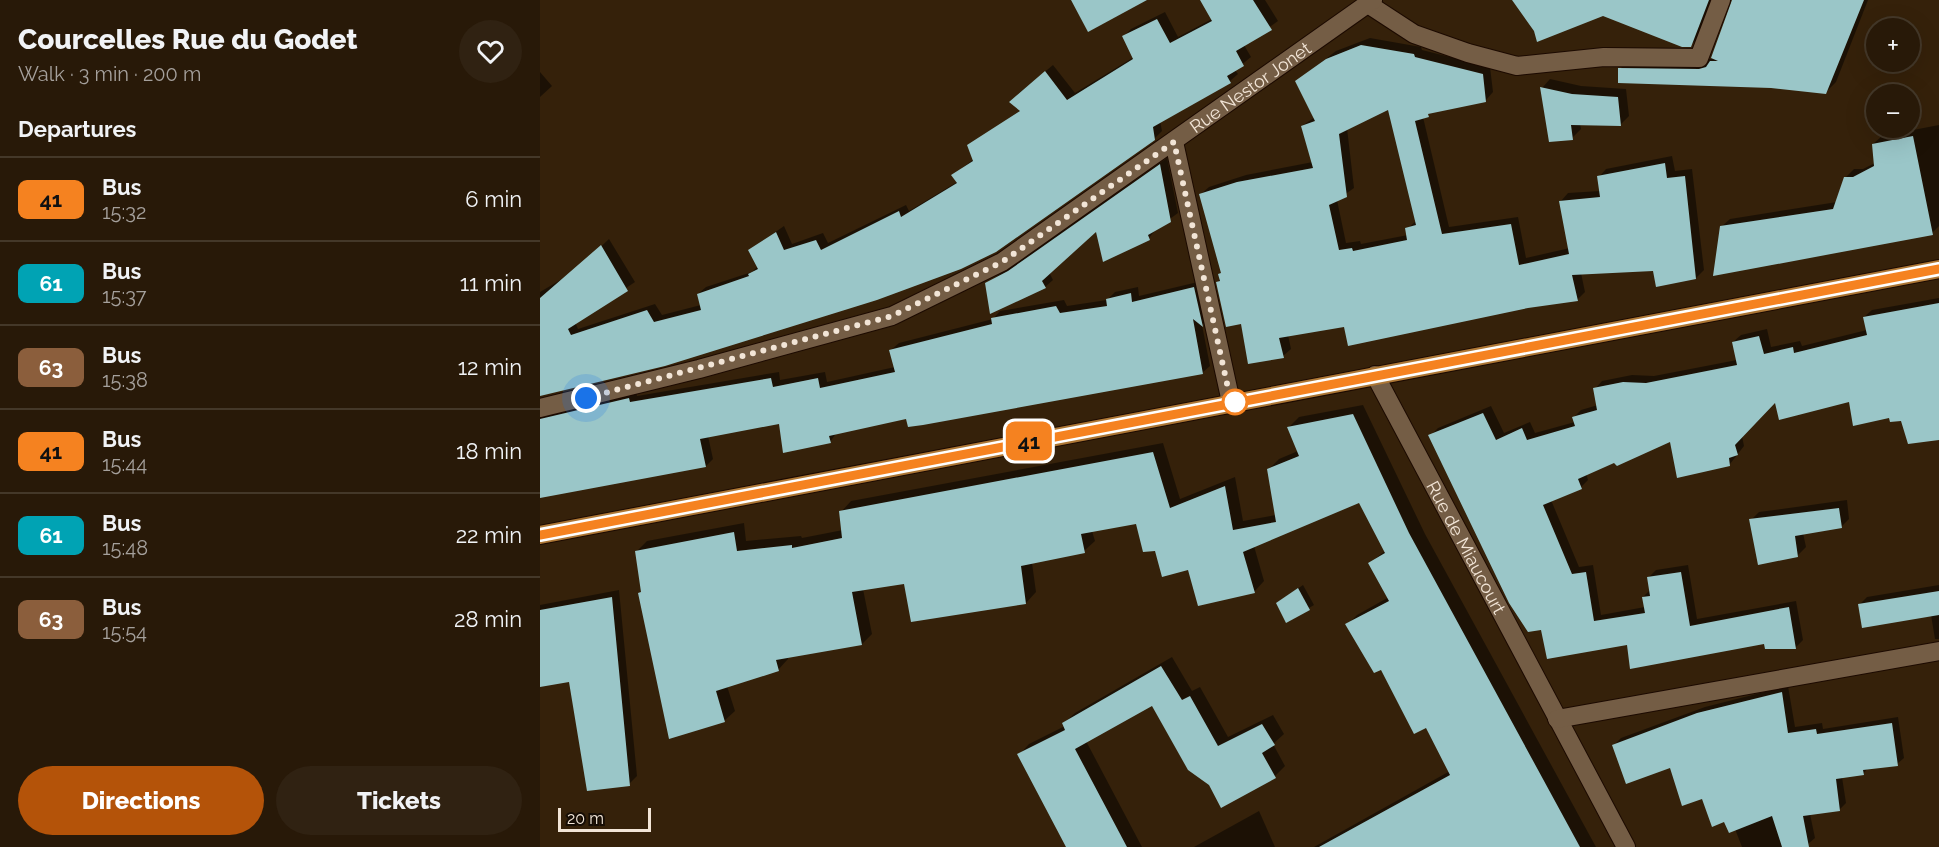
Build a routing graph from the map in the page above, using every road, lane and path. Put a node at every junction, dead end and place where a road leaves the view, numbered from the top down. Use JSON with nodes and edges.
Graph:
{"nodes":[{"id":1,"x":1721,"y":0,"type":"edge"},
{"id":2,"x":1371,"y":2,"type":"edge"},
{"id":3,"x":1174,"y":142,"type":"junction"},
{"id":4,"x":1939,"y":268,"type":"edge"},
{"id":5,"x":1375,"y":375,"type":"junction"},
{"id":6,"x":1231,"y":402,"type":"junction"},
{"id":7,"x":540,"y":408,"type":"edge"},
{"id":8,"x":540,"y":535,"type":"edge"},
{"id":9,"x":1939,"y":651,"type":"edge"},
{"id":10,"x":1557,"y":719,"type":"junction"},
{"id":11,"x":1626,"y":847,"type":"edge"}],
"edges":[{"from":1,"to":2,"type":"street","name":"Rue Nestor Jonet"},
{"from":2,"to":3,"type":"street","name":"Rue Nestor Jonet"},
{"from":3,"to":6,"type":"street"},
{"from":3,"to":7,"type":"street","name":"Rue Nestor Jonet"},
{"from":4,"to":5,"type":"main road"},
{"from":5,"to":6,"type":"main road"},
{"from":5,"to":10,"type":"street","name":"Rue de Miaucourt"},
{"from":6,"to":8,"type":"main road"},
{"from":9,"to":10,"type":"street"},
{"from":10,"to":11,"type":"street","name":"Rue de Miaucourt"}]}
